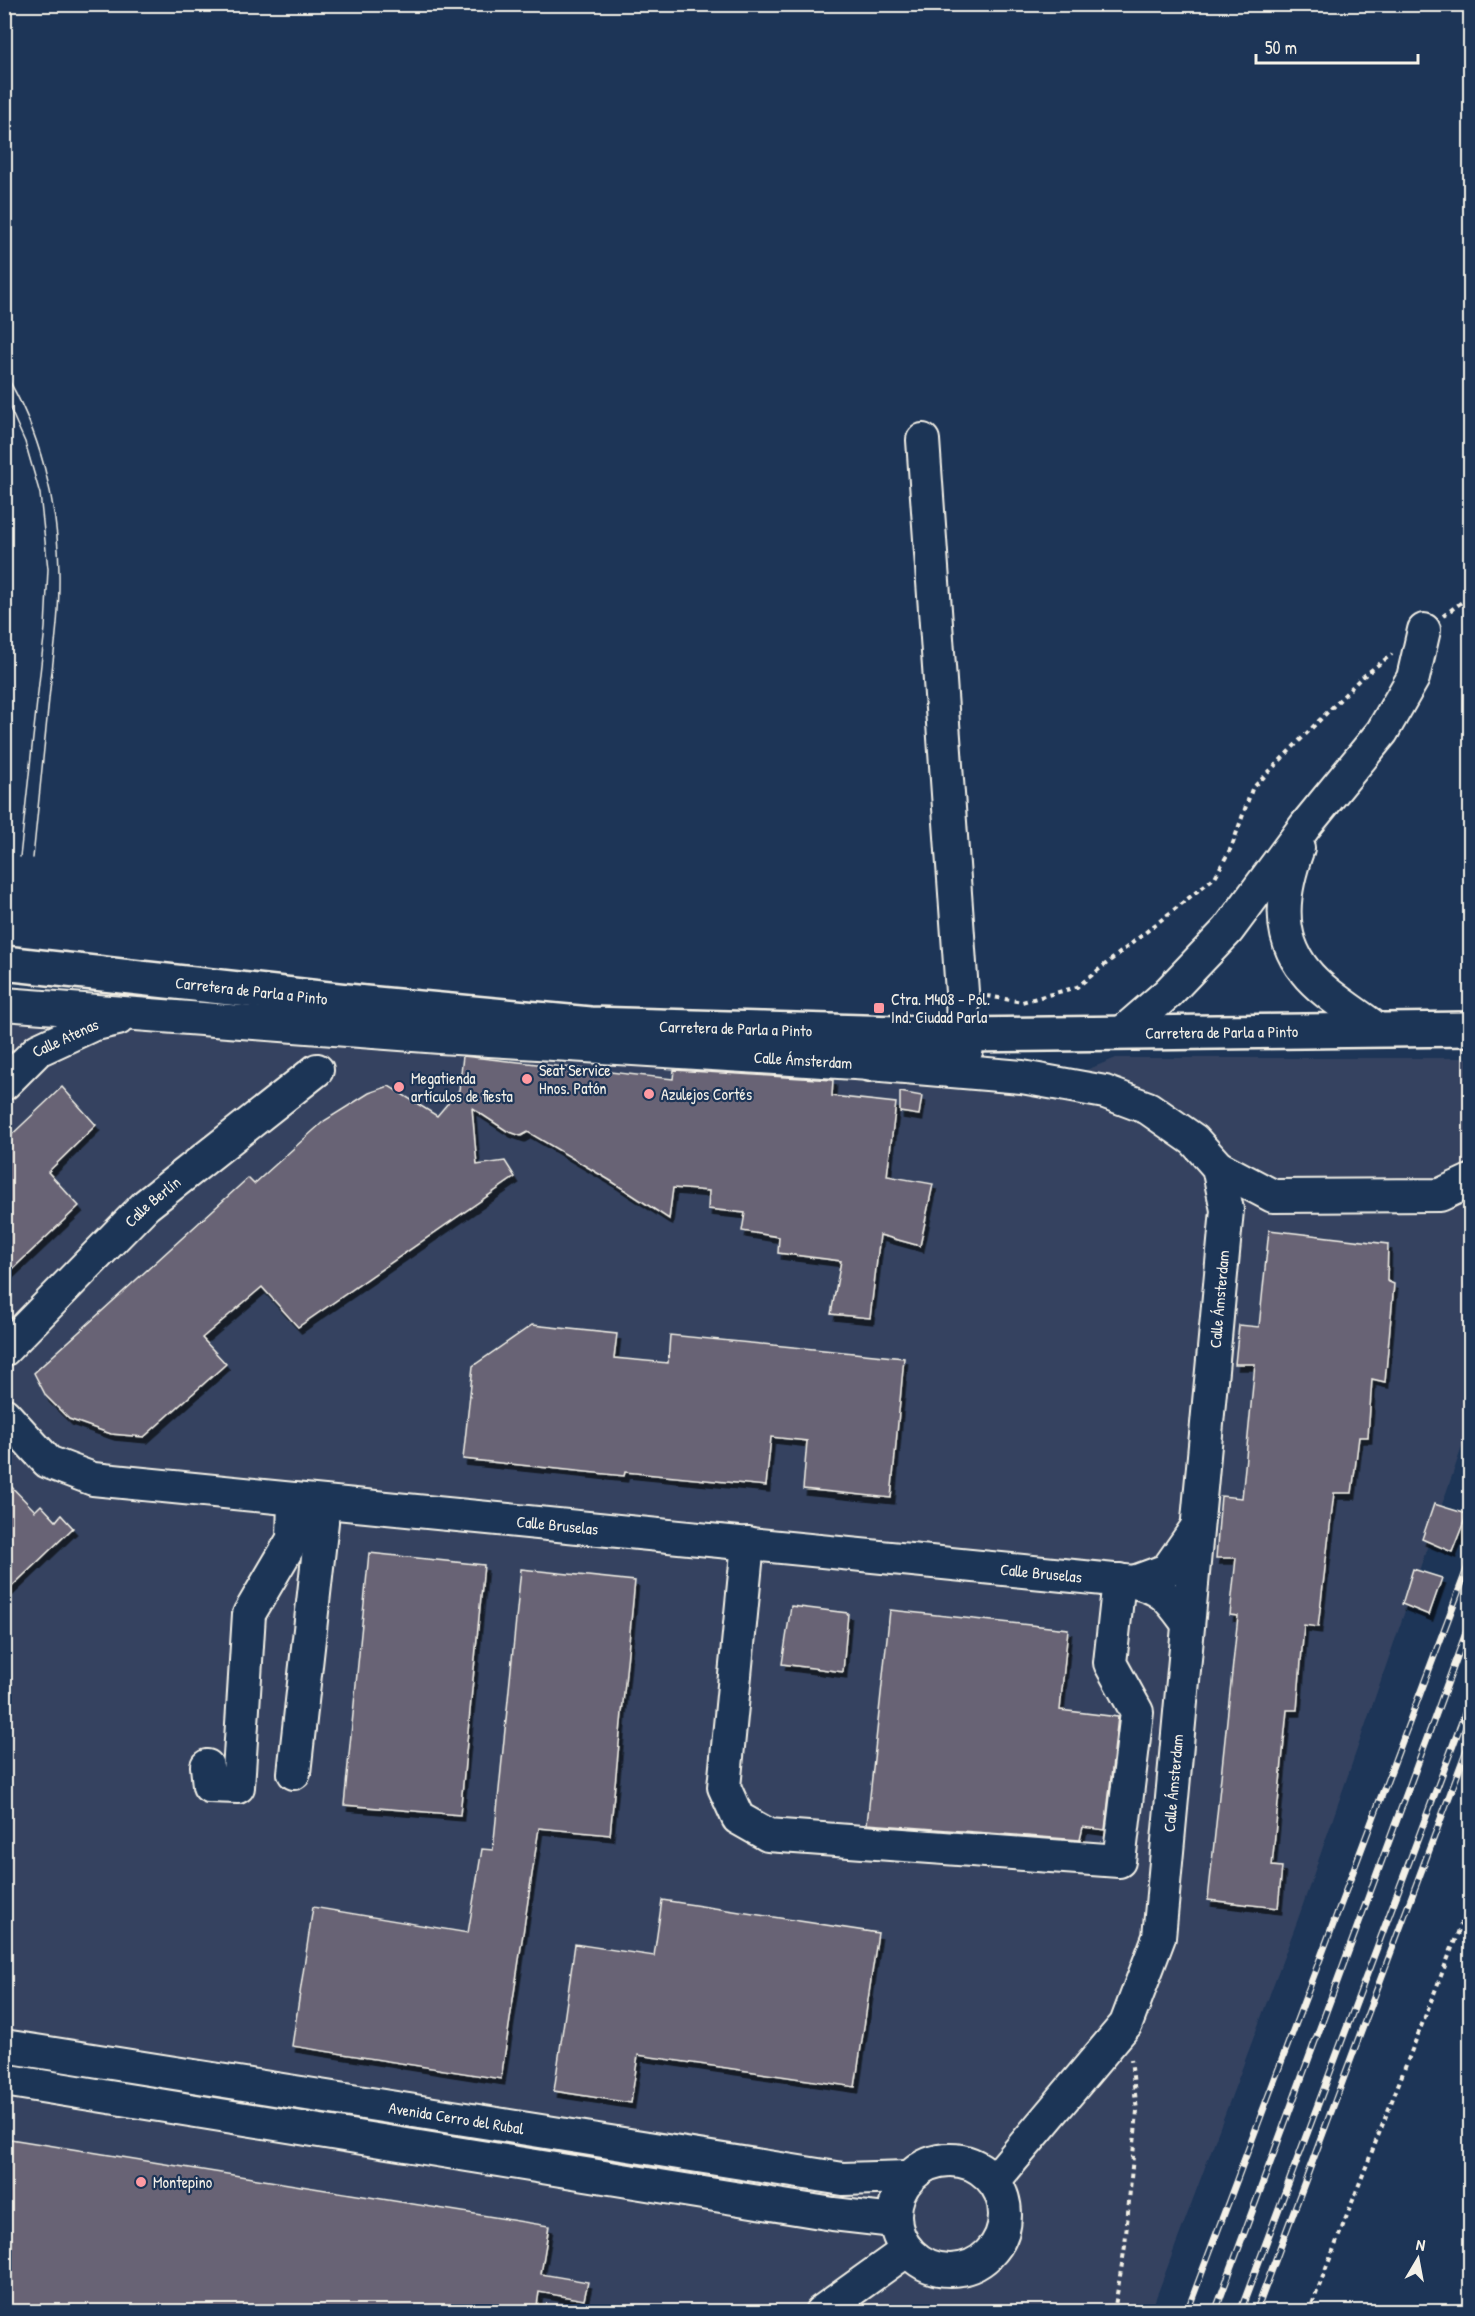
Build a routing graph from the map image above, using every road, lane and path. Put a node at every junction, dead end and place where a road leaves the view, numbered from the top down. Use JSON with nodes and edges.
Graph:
{"nodes":[{"id":1,"x":923,"y":440,"type":"dead end"},
{"id":2,"x":1470,"y":596,"type":"edge"},
{"id":3,"x":1424,"y":630,"type":"junction"},
{"id":4,"x":1306,"y":825,"type":"junction"},
{"id":5,"x":4,"y":963,"type":"edge"},
{"id":6,"x":962,"y":992,"type":"junction"},
{"id":7,"x":4,"y":1004,"type":"edge"},
{"id":8,"x":139,"y":1014,"type":"junction"},
{"id":9,"x":1470,"y":1029,"type":"edge"},
{"id":10,"x":1378,"y":1030,"type":"junction"},
{"id":11,"x":1122,"y":1032,"type":"junction"},
{"id":12,"x":1089,"y":1033,"type":"junction"},
{"id":13,"x":963,"y":1035,"type":"junction"},
{"id":14,"x":870,"y":1064,"type":"junction"},
{"id":15,"x":317,"y":1070,"type":"dead end"},
{"id":16,"x":4,"y":1084,"type":"edge"},
{"id":17,"x":1218,"y":1167,"type":"junction"},
{"id":18,"x":1470,"y":1180,"type":"edge"},
{"id":19,"x":4,"y":1350,"type":"edge"},
{"id":20,"x":4,"y":1414,"type":"edge"},
{"id":21,"x":308,"y":1500,"type":"junction"},
{"id":22,"x":1197,"y":1526,"type":"junction"},
{"id":23,"x":748,"y":1543,"type":"junction"},
{"id":24,"x":1127,"y":1581,"type":"junction"},
{"id":25,"x":1188,"y":1624,"type":"junction"},
{"id":26,"x":207,"y":1766,"type":"dead end"},
{"id":27,"x":294,"y":1773,"type":"dead end"},
{"id":28,"x":1470,"y":1902,"type":"edge"},
{"id":29,"x":1126,"y":2024,"type":"junction"},
{"id":30,"x":4,"y":2046,"type":"edge"},
{"id":31,"x":4,"y":2080,"type":"edge"},
{"id":32,"x":908,"y":2177,"type":"junction"},
{"id":33,"x":994,"y":2181,"type":"junction"},
{"id":34,"x":894,"y":2221,"type":"junction"},
{"id":35,"x":906,"y":2251,"type":"junction"},
{"id":36,"x":820,"y":2312,"type":"edge"},
{"id":37,"x":1114,"y":2312,"type":"edge"},
{"id":38,"x":1309,"y":2312,"type":"edge"}],
"edges":[{"from":1,"to":6,"type":"street"},
{"from":2,"to":3,"type":"path"},
{"from":3,"to":4,"type":"street"},
{"from":3,"to":6,"type":"path"},
{"from":4,"to":10,"type":"street"},
{"from":4,"to":11,"type":"street"},
{"from":5,"to":13,"type":"main road","name":"Carretera de Parla a Pinto"},
{"from":6,"to":13,"type":"street"},
{"from":7,"to":8,"type":"street","name":"Calle Ámsterdam"},
{"from":8,"to":14,"type":"street","name":"Calle Ámsterdam"},
{"from":8,"to":16,"type":"street","name":"Calle Atenas"},
{"from":9,"to":10,"type":"main road","name":"Carretera de Parla a Pinto"},
{"from":10,"to":11,"type":"main road","name":"Carretera de Parla a Pinto"},
{"from":11,"to":12,"type":"main road","name":"Carretera de Parla a Pinto"},
{"from":12,"to":13,"type":"main road","name":"Carretera de Parla a Pinto"},
{"from":12,"to":14,"type":"main road"},
{"from":14,"to":17,"type":"street","name":"Calle Ámsterdam"},
{"from":15,"to":19,"type":"street","name":"Calle Berlín"},
{"from":17,"to":18,"type":"street"},
{"from":17,"to":22,"type":"street","name":"Calle Ámsterdam"},
{"from":20,"to":21,"type":"street","name":"Calle Bruselas"},
{"from":21,"to":23,"type":"street","name":"Calle Bruselas"},
{"from":21,"to":26,"type":"street"},
{"from":21,"to":27,"type":"street"},
{"from":22,"to":24,"type":"street"},
{"from":22,"to":25,"type":"street","name":"Calle Ámsterdam"},
{"from":23,"to":24,"type":"street","name":"Calle Bruselas"},
{"from":23,"to":24,"type":"street"},
{"from":24,"to":25,"type":"street"},
{"from":25,"to":29,"type":"street","name":"Calle Ámsterdam"},
{"from":28,"to":38,"type":"path"},
{"from":29,"to":33,"type":"street","name":"Calle Ámsterdam"},
{"from":29,"to":37,"type":"path"},
{"from":30,"to":32,"type":"street","name":"Avenida Cerro del Rubal"},
{"from":31,"to":34,"type":"street"},
{"from":32,"to":33,"type":"street"},
{"from":32,"to":34,"type":"street"},
{"from":33,"to":35,"type":"street"},
{"from":34,"to":35,"type":"street"},
{"from":35,"to":36,"type":"street"}]}
